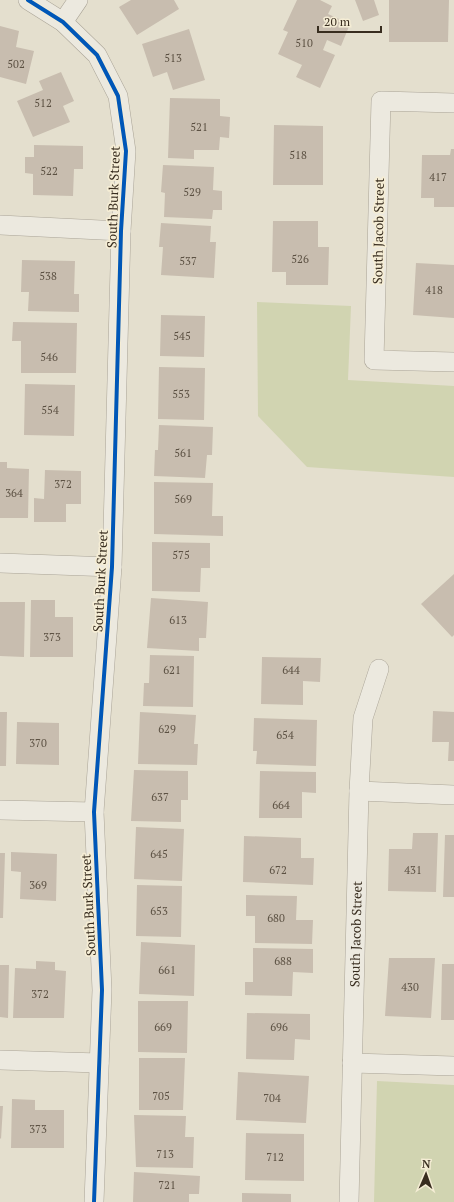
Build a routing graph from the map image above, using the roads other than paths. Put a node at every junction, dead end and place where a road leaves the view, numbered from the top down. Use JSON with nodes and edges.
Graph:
{"nodes":[{"id":1,"x":28,"y":0,"type":"edge"},
{"id":2,"x":78,"y":0,"type":"edge"},
{"id":3,"x":63,"y":22,"type":"junction"},
{"id":4,"x":454,"y":103,"type":"edge"},
{"id":5,"x":0,"y":225,"type":"edge"},
{"id":6,"x":121,"y":232,"type":"junction"},
{"id":7,"x":454,"y":362,"type":"edge"},
{"id":8,"x":0,"y":563,"type":"edge"},
{"id":9,"x":112,"y":567,"type":"junction"},
{"id":10,"x":379,"y":669,"type":"dead end"},
{"id":11,"x":359,"y":791,"type":"junction"},
{"id":12,"x":454,"y":795,"type":"edge"},
{"id":13,"x":0,"y":810,"type":"edge"},
{"id":14,"x":94,"y":812,"type":"junction"},
{"id":15,"x":0,"y":1060,"type":"edge"},
{"id":16,"x":99,"y":1062,"type":"junction"},
{"id":17,"x":352,"y":1063,"type":"junction"},
{"id":18,"x":454,"y":1066,"type":"edge"},
{"id":19,"x":94,"y":1202,"type":"edge"},
{"id":20,"x":349,"y":1202,"type":"edge"}],
"edges":[{"from":1,"to":3,"type":"street","name":"South Burk Street"},
{"from":2,"to":3,"type":"street"},
{"from":3,"to":6,"type":"street","name":"South Burk Street"},
{"from":4,"to":7,"type":"street","name":"South Jacob Street"},
{"from":5,"to":6,"type":"street"},
{"from":6,"to":9,"type":"street","name":"South Burk Street"},
{"from":8,"to":9,"type":"street"},
{"from":9,"to":14,"type":"street","name":"South Burk Street"},
{"from":10,"to":11,"type":"street","name":"South Jacob Street"},
{"from":11,"to":12,"type":"street"},
{"from":11,"to":17,"type":"street","name":"South Jacob Street"},
{"from":13,"to":14,"type":"street"},
{"from":14,"to":16,"type":"street","name":"South Burk Street"},
{"from":15,"to":16,"type":"street"},
{"from":16,"to":19,"type":"street","name":"South Burk Street"},
{"from":17,"to":18,"type":"street"},
{"from":17,"to":20,"type":"street","name":"South Jacob Street"}]}
